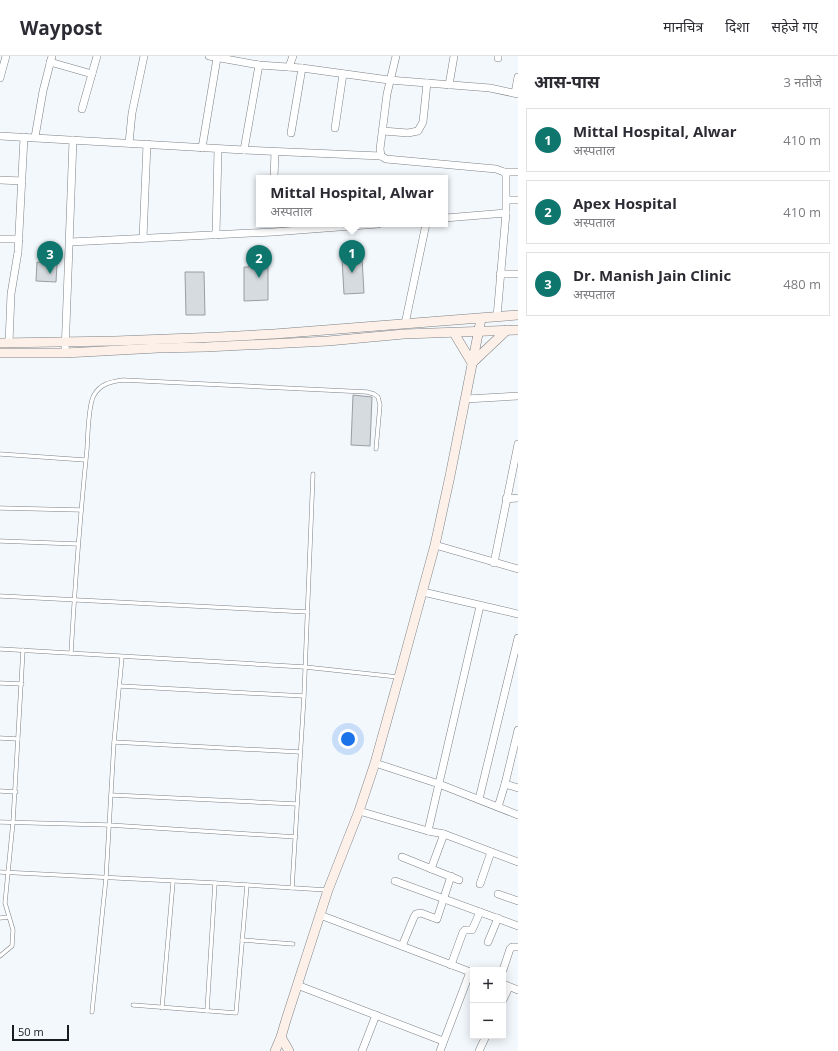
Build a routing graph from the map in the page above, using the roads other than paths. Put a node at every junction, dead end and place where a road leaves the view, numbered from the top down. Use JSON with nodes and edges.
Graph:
{"nodes":[{"id":1,"x":6,"y":56,"type":"edge"},
{"id":2,"x":96,"y":56,"type":"edge"},
{"id":3,"x":144,"y":56,"type":"edge"},
{"id":4,"x":209,"y":56,"type":"edge"},
{"id":5,"x":293,"y":56,"type":"edge"},
{"id":6,"x":396,"y":56,"type":"edge"},
{"id":7,"x":454,"y":56,"type":"edge"},
{"id":8,"x":217,"y":58,"type":"junction"},
{"id":9,"x":51,"y":59,"type":"edge"},
{"id":10,"x":240,"y":59,"type":"edge"},
{"id":11,"x":259,"y":65,"type":"junction"},
{"id":12,"x":1,"y":66,"type":"edge"},
{"id":13,"x":289,"y":67,"type":"junction"},
{"id":14,"x":302,"y":68,"type":"junction"},
{"id":15,"x":92,"y":74,"type":"junction"},
{"id":16,"x":343,"y":74,"type":"junction"},
{"id":17,"x":518,"y":77,"type":"edge"},
{"id":18,"x":0,"y":78,"type":"edge"},
{"id":19,"x":390,"y":80,"type":"junction"},
{"id":20,"x":427,"y":84,"type":"junction"},
{"id":21,"x":449,"y":85,"type":"junction"},
{"id":22,"x":516,"y":94,"type":"edge"},
{"id":23,"x":82,"y":109,"type":"dead end"},
{"id":24,"x":335,"y":128,"type":"dead end"},
{"id":25,"x":383,"y":131,"type":"junction"},
{"id":26,"x":292,"y":133,"type":"dead end"},
{"id":27,"x":0,"y":136,"type":"edge"},
{"id":28,"x":24,"y":137,"type":"junction"},
{"id":29,"x":35,"y":137,"type":"junction"},
{"id":30,"x":73,"y":140,"type":"junction"},
{"id":31,"x":129,"y":143,"type":"junction"},
{"id":32,"x":147,"y":144,"type":"junction"},
{"id":33,"x":202,"y":148,"type":"junction"},
{"id":34,"x":218,"y":149,"type":"junction"},
{"id":35,"x":244,"y":150,"type":"junction"},
{"id":36,"x":275,"y":152,"type":"junction"},
{"id":37,"x":381,"y":156,"type":"junction"},
{"id":38,"x":504,"y":172,"type":"junction"},
{"id":39,"x":518,"y":172,"type":"edge"},
{"id":40,"x":274,"y":175,"type":"edge"},
{"id":41,"x":0,"y":180,"type":"edge"},
{"id":42,"x":22,"y":181,"type":"junction"},
{"id":43,"x":507,"y":200,"type":"junction"},
{"id":44,"x":518,"y":200,"type":"edge"},
{"id":45,"x":506,"y":213,"type":"junction"},
{"id":46,"x":448,"y":218,"type":"edge"},
{"id":47,"x":273,"y":227,"type":"edge"},
{"id":48,"x":339,"y":227,"type":"edge"},
{"id":49,"x":425,"y":227,"type":"edge"},
{"id":50,"x":273,"y":232,"type":"junction"},
{"id":51,"x":216,"y":235,"type":"junction"},
{"id":52,"x":143,"y":238,"type":"junction"},
{"id":53,"x":0,"y":239,"type":"edge"},
{"id":54,"x":19,"y":239,"type":"junction"},
{"id":55,"x":70,"y":242,"type":"junction"},
{"id":56,"x":500,"y":274,"type":"junction"},
{"id":57,"x":518,"y":274,"type":"edge"},
{"id":58,"x":518,"y":315,"type":"edge"},
{"id":59,"x":497,"y":317,"type":"junction"},
{"id":60,"x":481,"y":319,"type":"junction"},
{"id":61,"x":405,"y":324,"type":"junction"},
{"id":62,"x":507,"y":330,"type":"junction"},
{"id":63,"x":518,"y":330,"type":"edge"},
{"id":64,"x":478,"y":332,"type":"junction"},
{"id":65,"x":454,"y":333,"type":"junction"},
{"id":66,"x":66,"y":341,"type":"junction"},
{"id":67,"x":5,"y":343,"type":"edge"},
{"id":68,"x":0,"y":353,"type":"edge"},
{"id":69,"x":65,"y":353,"type":"junction"},
{"id":70,"x":472,"y":363,"type":"junction"},
{"id":71,"x":518,"y":396,"type":"edge"},
{"id":72,"x":466,"y":399,"type":"junction"},
{"id":73,"x":518,"y":444,"type":"edge"},
{"id":74,"x":376,"y":449,"type":"dead end"},
{"id":75,"x":0,"y":454,"type":"edge"},
{"id":76,"x":86,"y":460,"type":"junction"},
{"id":77,"x":313,"y":474,"type":"dead end"},
{"id":78,"x":518,"y":498,"type":"edge"},
{"id":79,"x":506,"y":499,"type":"junction"},
{"id":80,"x":0,"y":508,"type":"edge"},
{"id":81,"x":81,"y":510,"type":"junction"},
{"id":82,"x":0,"y":541,"type":"edge"},
{"id":83,"x":78,"y":544,"type":"junction"},
{"id":84,"x":435,"y":545,"type":"junction"},
{"id":85,"x":494,"y":563,"type":"junction"},
{"id":86,"x":518,"y":569,"type":"edge"},
{"id":87,"x":423,"y":592,"type":"junction"},
{"id":88,"x":0,"y":596,"type":"edge"},
{"id":89,"x":74,"y":599,"type":"junction"},
{"id":90,"x":480,"y":606,"type":"junction"},
{"id":91,"x":308,"y":612,"type":"junction"},
{"id":92,"x":518,"y":613,"type":"edge"},
{"id":93,"x":518,"y":638,"type":"edge"},
{"id":94,"x":0,"y":649,"type":"edge"},
{"id":95,"x":23,"y":650,"type":"junction"},
{"id":96,"x":71,"y":653,"type":"junction"},
{"id":97,"x":122,"y":657,"type":"junction"},
{"id":98,"x":305,"y":667,"type":"junction"},
{"id":99,"x":399,"y":677,"type":"junction"},
{"id":100,"x":0,"y":683,"type":"edge"},
{"id":101,"x":22,"y":684,"type":"junction"},
{"id":102,"x":120,"y":686,"type":"junction"},
{"id":103,"x":304,"y":696,"type":"junction"},
{"id":104,"x":518,"y":730,"type":"edge"},
{"id":105,"x":0,"y":738,"type":"edge"},
{"id":106,"x":18,"y":739,"type":"junction"},
{"id":107,"x":114,"y":742,"type":"junction"},
{"id":108,"x":300,"y":752,"type":"junction"},
{"id":109,"x":515,"y":758,"type":"edge"},
{"id":110,"x":375,"y":763,"type":"junction"},
{"id":111,"x":439,"y":784,"type":"junction"},
{"id":112,"x":505,"y":784,"type":"junction"},
{"id":113,"x":518,"y":788,"type":"edge"},
{"id":114,"x":0,"y":791,"type":"edge"},
{"id":115,"x":16,"y":792,"type":"junction"},
{"id":116,"x":111,"y":795,"type":"junction"},
{"id":117,"x":479,"y":799,"type":"junction"},
{"id":118,"x":297,"y":804,"type":"junction"},
{"id":119,"x":498,"y":807,"type":"junction"},
{"id":120,"x":359,"y":811,"type":"junction"},
{"id":121,"x":518,"y":815,"type":"edge"},
{"id":122,"x":0,"y":822,"type":"edge"},
{"id":123,"x":14,"y":822,"type":"junction"},
{"id":124,"x":109,"y":825,"type":"junction"},
{"id":125,"x":428,"y":831,"type":"junction"},
{"id":126,"x":444,"y":834,"type":"junction"},
{"id":127,"x":296,"y":837,"type":"junction"},
{"id":128,"x":491,"y":852,"type":"junction"},
{"id":129,"x":402,"y":857,"type":"dead end"},
{"id":130,"x":518,"y":862,"type":"edge"},
{"id":131,"x":431,"y":869,"type":"junction"},
{"id":132,"x":0,"y":872,"type":"edge"},
{"id":133,"x":8,"y":873,"type":"junction"},
{"id":134,"x":451,"y":876,"type":"junction"},
{"id":135,"x":106,"y":878,"type":"junction"},
{"id":136,"x":459,"y":880,"type":"dead end"},
{"id":137,"x":395,"y":881,"type":"dead end"},
{"id":138,"x":173,"y":882,"type":"junction"},
{"id":139,"x":215,"y":883,"type":"junction"},
{"id":140,"x":480,"y":884,"type":"dead end"},
{"id":141,"x":247,"y":885,"type":"junction"},
{"id":142,"x":292,"y":888,"type":"junction"},
{"id":143,"x":328,"y":890,"type":"junction"},
{"id":144,"x":498,"y":894,"type":"dead end"},
{"id":145,"x":444,"y":899,"type":"junction"},
{"id":146,"x":518,"y":901,"type":"edge"},
{"id":147,"x":0,"y":903,"type":"edge"},
{"id":148,"x":5,"y":903,"type":"junction"},
{"id":149,"x":480,"y":912,"type":"junction"},
{"id":150,"x":320,"y":915,"type":"junction"},
{"id":151,"x":0,"y":918,"type":"edge"},
{"id":152,"x":9,"y":918,"type":"junction"},
{"id":153,"x":498,"y":918,"type":"junction"},
{"id":154,"x":518,"y":926,"type":"edge"},
{"id":155,"x":242,"y":940,"type":"junction"},
{"id":156,"x":488,"y":942,"type":"dead end"},
{"id":157,"x":293,"y":944,"type":"dead end"},
{"id":158,"x":402,"y":946,"type":"junction"},
{"id":159,"x":518,"y":947,"type":"edge"},
{"id":160,"x":0,"y":956,"type":"edge"},
{"id":161,"x":451,"y":965,"type":"junction"},
{"id":162,"x":504,"y":967,"type":"edge"},
{"id":163,"x":470,"y":972,"type":"edge"},
{"id":164,"x":470,"y":975,"type":"edge"},
{"id":165,"x":297,"y":985,"type":"junction"},
{"id":166,"x":506,"y":985,"type":"edge"},
{"id":167,"x":518,"y":990,"type":"edge"},
{"id":168,"x":133,"y":1005,"type":"dead end"},
{"id":169,"x":162,"y":1008,"type":"junction"},
{"id":170,"x":207,"y":1011,"type":"junction"},
{"id":171,"x":92,"y":1012,"type":"dead end"},
{"id":172,"x":376,"y":1015,"type":"junction"},
{"id":173,"x":281,"y":1037,"type":"junction"},
{"id":174,"x":485,"y":1039,"type":"edge"},
{"id":175,"x":444,"y":1041,"type":"junction"},
{"id":176,"x":275,"y":1051,"type":"edge"},
{"id":177,"x":289,"y":1051,"type":"edge"},
{"id":178,"x":362,"y":1051,"type":"edge"},
{"id":179,"x":440,"y":1051,"type":"edge"},
{"id":180,"x":479,"y":1051,"type":"edge"}],
"edges":[{"from":1,"to":12,"type":"street"},
{"from":2,"to":15,"type":"street"},
{"from":3,"to":31,"type":"street"},
{"from":4,"to":8,"type":"street"},
{"from":5,"to":13,"type":"street"},
{"from":6,"to":19,"type":"street"},
{"from":7,"to":21,"type":"street"},
{"from":8,"to":10,"type":"street"},
{"from":8,"to":33,"type":"street"},
{"from":9,"to":15,"type":"street"},
{"from":9,"to":29,"type":"street"},
{"from":10,"to":11,"type":"street"},
{"from":11,"to":13,"type":"street"},
{"from":11,"to":35,"type":"street"},
{"from":12,"to":18,"type":"street"},
{"from":13,"to":14,"type":"street"},
{"from":14,"to":16,"type":"street"},
{"from":14,"to":26,"type":"street"},
{"from":15,"to":23,"type":"street"},
{"from":16,"to":19,"type":"street"},
{"from":16,"to":24,"type":"street"},
{"from":17,"to":22,"type":"street"},
{"from":19,"to":20,"type":"street"},
{"from":19,"to":25,"type":"street"},
{"from":20,"to":21,"type":"street"},
{"from":20,"to":25,"type":"street"},
{"from":21,"to":22,"type":"street"},
{"from":25,"to":37,"type":"street"},
{"from":27,"to":28,"type":"street"},
{"from":28,"to":29,"type":"street"},
{"from":28,"to":42,"type":"street"},
{"from":29,"to":30,"type":"street"},
{"from":30,"to":31,"type":"street"},
{"from":30,"to":55,"type":"street"},
{"from":31,"to":32,"type":"street"},
{"from":32,"to":33,"type":"street"},
{"from":32,"to":52,"type":"street"},
{"from":33,"to":34,"type":"street"},
{"from":34,"to":35,"type":"street"},
{"from":34,"to":51,"type":"street"},
{"from":35,"to":36,"type":"street"},
{"from":36,"to":37,"type":"street"},
{"from":36,"to":40,"type":"street"},
{"from":37,"to":38,"type":"street"},
{"from":38,"to":39,"type":"street"},
{"from":38,"to":43,"type":"street"},
{"from":41,"to":42,"type":"street"},
{"from":42,"to":54,"type":"street"},
{"from":43,"to":44,"type":"street"},
{"from":43,"to":45,"type":"street"},
{"from":45,"to":46,"type":"street"},
{"from":45,"to":56,"type":"street"},
{"from":47,"to":50,"type":"street"},
{"from":48,"to":50,"type":"street"},
{"from":49,"to":61,"type":"street"},
{"from":50,"to":51,"type":"street"},
{"from":51,"to":52,"type":"street"},
{"from":52,"to":55,"type":"street"},
{"from":53,"to":54,"type":"street"},
{"from":54,"to":67,"type":"street"},
{"from":55,"to":66,"type":"street"},
{"from":56,"to":57,"type":"street"},
{"from":56,"to":59,"type":"street"},
{"from":58,"to":59,"type":"main road"},
{"from":59,"to":60,"type":"main road"},
{"from":60,"to":61,"type":"main road"},
{"from":60,"to":64,"type":"main road"},
{"from":61,"to":66,"type":"main road"},
{"from":62,"to":63,"type":"main road"},
{"from":62,"to":64,"type":"main road"},
{"from":62,"to":70,"type":"main road"},
{"from":64,"to":65,"type":"main road"},
{"from":64,"to":70,"type":"main road"},
{"from":65,"to":69,"type":"main road"},
{"from":65,"to":70,"type":"main road"},
{"from":66,"to":67,"type":"main road"},
{"from":66,"to":69,"type":"street"},
{"from":68,"to":69,"type":"main road"},
{"from":70,"to":72,"type":"main road"},
{"from":71,"to":72,"type":"street"},
{"from":72,"to":84,"type":"main road"},
{"from":73,"to":79,"type":"street"},
{"from":74,"to":76,"type":"lane"},
{"from":75,"to":76,"type":"lane"},
{"from":76,"to":81,"type":"lane"},
{"from":77,"to":91,"type":"lane"},
{"from":78,"to":79,"type":"street"},
{"from":79,"to":85,"type":"street"},
{"from":80,"to":81,"type":"lane"},
{"from":81,"to":83,"type":"lane"},
{"from":82,"to":83,"type":"lane"},
{"from":83,"to":89,"type":"lane"},
{"from":84,"to":85,"type":"street"},
{"from":84,"to":87,"type":"main road"},
{"from":85,"to":86,"type":"street"},
{"from":87,"to":90,"type":"street"},
{"from":87,"to":99,"type":"main road"},
{"from":88,"to":89,"type":"lane"},
{"from":89,"to":91,"type":"lane"},
{"from":89,"to":96,"type":"lane"},
{"from":90,"to":92,"type":"street"},
{"from":90,"to":111,"type":"street"},
{"from":91,"to":98,"type":"lane"},
{"from":93,"to":117,"type":"street"},
{"from":94,"to":95,"type":"lane"},
{"from":95,"to":96,"type":"lane"},
{"from":95,"to":101,"type":"lane"},
{"from":96,"to":97,"type":"lane"},
{"from":97,"to":98,"type":"lane"},
{"from":97,"to":102,"type":"lane"},
{"from":98,"to":99,"type":"lane"},
{"from":98,"to":103,"type":"lane"},
{"from":99,"to":110,"type":"main road"},
{"from":100,"to":101,"type":"lane"},
{"from":101,"to":106,"type":"lane"},
{"from":102,"to":103,"type":"lane"},
{"from":102,"to":107,"type":"lane"},
{"from":103,"to":108,"type":"lane"},
{"from":104,"to":109,"type":"street"},
{"from":105,"to":106,"type":"lane"},
{"from":106,"to":115,"type":"lane"},
{"from":107,"to":108,"type":"lane"},
{"from":107,"to":116,"type":"lane"},
{"from":108,"to":118,"type":"lane"},
{"from":109,"to":112,"type":"street"},
{"from":110,"to":111,"type":"street"},
{"from":110,"to":120,"type":"main road"},
{"from":111,"to":117,"type":"street"},
{"from":111,"to":125,"type":"street"},
{"from":112,"to":113,"type":"street"},
{"from":112,"to":119,"type":"street"},
{"from":114,"to":115,"type":"lane"},
{"from":115,"to":123,"type":"lane"},
{"from":116,"to":118,"type":"lane"},
{"from":116,"to":124,"type":"lane"},
{"from":117,"to":119,"type":"street"},
{"from":118,"to":127,"type":"lane"},
{"from":119,"to":121,"type":"street"},
{"from":120,"to":125,"type":"street"},
{"from":120,"to":143,"type":"main road"},
{"from":122,"to":123,"type":"lane"},
{"from":123,"to":124,"type":"lane"},
{"from":123,"to":133,"type":"lane"},
{"from":124,"to":127,"type":"lane"},
{"from":124,"to":135,"type":"lane"},
{"from":125,"to":126,"type":"street"},
{"from":126,"to":128,"type":"street"},
{"from":126,"to":131,"type":"street"},
{"from":127,"to":142,"type":"lane"},
{"from":128,"to":130,"type":"street"},
{"from":128,"to":140,"type":"street"},
{"from":129,"to":131,"type":"street"},
{"from":131,"to":134,"type":"street"},
{"from":132,"to":133,"type":"lane"},
{"from":133,"to":135,"type":"lane"},
{"from":133,"to":148,"type":"lane"},
{"from":134,"to":136,"type":"street"},
{"from":134,"to":145,"type":"street"},
{"from":135,"to":138,"type":"lane"},
{"from":135,"to":171,"type":"lane"},
{"from":137,"to":145,"type":"street"},
{"from":138,"to":139,"type":"lane"},
{"from":138,"to":169,"type":"lane"},
{"from":139,"to":141,"type":"lane"},
{"from":139,"to":170,"type":"lane"},
{"from":141,"to":142,"type":"lane"},
{"from":141,"to":155,"type":"lane"},
{"from":142,"to":143,"type":"lane"},
{"from":143,"to":150,"type":"main road"},
{"from":144,"to":146,"type":"street"},
{"from":145,"to":149,"type":"street"},
{"from":145,"to":158,"type":"street"},
{"from":147,"to":148,"type":"lane"},
{"from":148,"to":152,"type":"lane"},
{"from":149,"to":153,"type":"street"},
{"from":149,"to":161,"type":"street"},
{"from":150,"to":158,"type":"street"},
{"from":150,"to":165,"type":"main road"},
{"from":151,"to":152,"type":"lane"},
{"from":152,"to":160,"type":"lane"},
{"from":153,"to":154,"type":"street"},
{"from":153,"to":156,"type":"street"},
{"from":155,"to":157,"type":"lane"},
{"from":155,"to":170,"type":"lane"},
{"from":158,"to":161,"type":"street"},
{"from":159,"to":162,"type":"street"},
{"from":161,"to":163,"type":"street"},
{"from":164,"to":175,"type":"street"},
{"from":165,"to":172,"type":"street"},
{"from":165,"to":173,"type":"main road"},
{"from":166,"to":167,"type":"street"},
{"from":168,"to":169,"type":"lane"},
{"from":169,"to":170,"type":"lane"},
{"from":172,"to":175,"type":"street"},
{"from":172,"to":178,"type":"street"},
{"from":173,"to":176,"type":"main road"},
{"from":173,"to":177,"type":"main road"},
{"from":174,"to":180,"type":"street"},
{"from":175,"to":179,"type":"street"}]}
